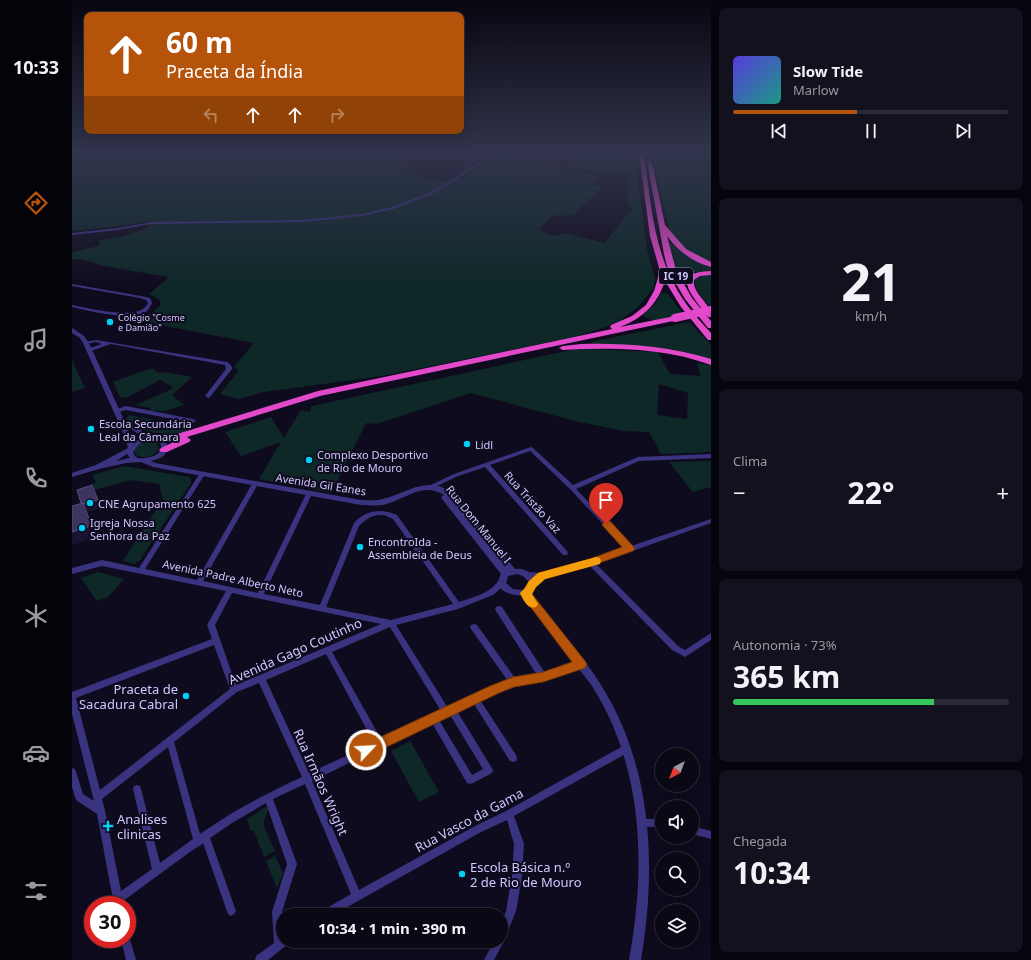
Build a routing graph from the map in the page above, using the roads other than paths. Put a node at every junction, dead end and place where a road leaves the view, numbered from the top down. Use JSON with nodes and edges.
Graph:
{"nodes":[{"id":1,"x":420,"y":198,"type":"edge"},
{"id":2,"x":648,"y":198,"type":"edge"},
{"id":3,"x":655,"y":198,"type":"edge"},
{"id":4,"x":659,"y":217,"type":"junction"},
{"id":5,"x":72,"y":234,"type":"edge"},
{"id":6,"x":711,"y":265,"type":"edge"},
{"id":7,"x":664,"y":270,"type":"junction"},
{"id":8,"x":711,"y":273,"type":"edge"},
{"id":9,"x":72,"y":286,"type":"edge"},
{"id":10,"x":72,"y":306,"type":"edge"},
{"id":11,"x":711,"y":310,"type":"edge"},
{"id":12,"x":711,"y":315,"type":"edge"},
{"id":13,"x":676,"y":320,"type":"junction"},
{"id":14,"x":711,"y":326,"type":"edge"},
{"id":15,"x":72,"y":330,"type":"edge"},
{"id":16,"x":592,"y":337,"type":"junction"},
{"id":17,"x":711,"y":338,"type":"edge"},
{"id":18,"x":86,"y":343,"type":"junction"},
{"id":19,"x":111,"y":343,"type":"junction"},
{"id":20,"x":555,"y":349,"type":"junction"},
{"id":21,"x":89,"y":350,"type":"junction"},
{"id":22,"x":711,"y":362,"type":"edge"},
{"id":23,"x":208,"y":396,"type":"dead end"},
{"id":24,"x":116,"y":410,"type":"junction"},
{"id":25,"x":120,"y":421,"type":"junction"},
{"id":26,"x":193,"y":421,"type":"dead end"},
{"id":27,"x":154,"y":439,"type":"junction"},
{"id":28,"x":130,"y":449,"type":"junction"},
{"id":29,"x":163,"y":452,"type":"junction"},
{"id":30,"x":711,"y":456,"type":"edge"},
{"id":31,"x":139,"y":460,"type":"junction"},
{"id":32,"x":486,"y":465,"type":"junction"},
{"id":33,"x":98,"y":467,"type":"junction"},
{"id":34,"x":171,"y":468,"type":"junction"},
{"id":35,"x":202,"y":474,"type":"junction"},
{"id":36,"x":72,"y":475,"type":"edge"},
{"id":37,"x":255,"y":484,"type":"junction"},
{"id":38,"x":433,"y":486,"type":"junction"},
{"id":39,"x":572,"y":488,"type":"junction"},
{"id":40,"x":310,"y":494,"type":"junction"},
{"id":41,"x":711,"y":521,"type":"edge"},
{"id":42,"x":630,"y":549,"type":"junction"},
{"id":43,"x":565,"y":553,"type":"dead end"},
{"id":44,"x":591,"y":563,"type":"junction"},
{"id":45,"x":141,"y":570,"type":"junction"},
{"id":46,"x":72,"y":572,"type":"edge"},
{"id":47,"x":527,"y":574,"type":"junction"},
{"id":48,"x":506,"y":575,"type":"junction"},
{"id":49,"x":542,"y":576,"type":"junction"},
{"id":50,"x":199,"y":582,"type":"junction"},
{"id":51,"x":532,"y":584,"type":"junction"},
{"id":52,"x":230,"y":590,"type":"junction"},
{"id":53,"x":525,"y":593,"type":"junction"},
{"id":54,"x":260,"y":595,"type":"junction"},
{"id":55,"x":458,"y":606,"type":"junction"},
{"id":56,"x":322,"y":608,"type":"junction"},
{"id":57,"x":499,"y":609,"type":"dead end"},
{"id":58,"x":390,"y":623,"type":"junction"},
{"id":59,"x":474,"y":627,"type":"dead end"},
{"id":60,"x":711,"y":636,"type":"edge"},
{"id":61,"x":216,"y":641,"type":"junction"},
{"id":62,"x":327,"y":650,"type":"junction"},
{"id":63,"x":581,"y":664,"type":"junction"},
{"id":64,"x":543,"y":677,"type":"junction"},
{"id":65,"x":261,"y":678,"type":"junction"},
{"id":66,"x":513,"y":682,"type":"junction"},
{"id":67,"x":234,"y":690,"type":"junction"},
{"id":68,"x":72,"y":697,"type":"edge"},
{"id":69,"x":475,"y":699,"type":"junction"},
{"id":70,"x":449,"y":711,"type":"junction"},
{"id":71,"x":433,"y":718,"type":"junction"},
{"id":72,"x":170,"y":741,"type":"junction"},
{"id":73,"x":378,"y":744,"type":"junction"},
{"id":74,"x":626,"y":749,"type":"junction"},
{"id":75,"x":513,"y":758,"type":"dead end"},
{"id":76,"x":72,"y":772,"type":"edge"},
{"id":77,"x":306,"y":778,"type":"junction"},
{"id":78,"x":137,"y":789,"type":"dead end"},
{"id":79,"x":98,"y":797,"type":"junction"},
{"id":80,"x":268,"y":798,"type":"junction"},
{"id":81,"x":101,"y":811,"type":"junction"},
{"id":82,"x":509,"y":814,"type":"junction"},
{"id":83,"x":642,"y":823,"type":"junction"},
{"id":84,"x":655,"y":823,"type":"edge"},
{"id":85,"x":699,"y":832,"type":"edge"},
{"id":86,"x":711,"y":835,"type":"edge"},
{"id":87,"x":201,"y":840,"type":"junction"},
{"id":88,"x":157,"y":871,"type":"junction"},
{"id":89,"x":117,"y":896,"type":"edge"},
{"id":90,"x":126,"y":896,"type":"edge"},
{"id":91,"x":357,"y":896,"type":"junction"},
{"id":92,"x":278,"y":908,"type":"edge"},
{"id":93,"x":336,"y":908,"type":"edge"},
{"id":94,"x":230,"y":911,"type":"dead end"},
{"id":95,"x":508,"y":917,"type":"edge"},
{"id":96,"x":128,"y":948,"type":"edge"},
{"id":97,"x":276,"y":948,"type":"edge"},
{"id":98,"x":495,"y":948,"type":"edge"},
{"id":99,"x":131,"y":960,"type":"edge"},
{"id":100,"x":260,"y":960,"type":"edge"},
{"id":101,"x":489,"y":960,"type":"edge"},
{"id":102,"x":635,"y":960,"type":"edge"}],
"edges":[{"from":1,"to":5,"type":"street"},
{"from":2,"to":7,"type":"highway","number":"IC 19"},
{"from":3,"to":4,"type":"highway","number":"IC 19"},
{"from":4,"to":6,"type":"highway"},
{"from":4,"to":14,"type":"highway","number":"IC 19"},
{"from":7,"to":16,"type":"highway"},
{"from":7,"to":17,"type":"highway","number":"IC 19"},
{"from":8,"to":12,"type":"highway"},
{"from":9,"to":10,"type":"street"},
{"from":11,"to":13,"type":"highway","bridge":true},
{"from":12,"to":13,"type":"highway"},
{"from":13,"to":16,"type":"highway"},
{"from":13,"to":20,"type":"highway"},
{"from":15,"to":18,"type":"street"},
{"from":16,"to":27,"type":"highway"},
{"from":18,"to":19,"type":"street"},
{"from":18,"to":21,"type":"street"},
{"from":19,"to":21,"type":"street"},
{"from":19,"to":23,"type":"street"},
{"from":20,"to":22,"type":"highway"},
{"from":20,"to":29,"type":"highway"},
{"from":21,"to":24,"type":"street"},
{"from":24,"to":25,"type":"street"},
{"from":24,"to":26,"type":"street"},
{"from":25,"to":27,"type":"street"},
{"from":25,"to":28,"type":"street"},
{"from":27,"to":28,"type":"street"},
{"from":27,"to":29,"type":"street"},
{"from":28,"to":31,"type":"street"},
{"from":28,"to":33,"type":"street"},
{"from":29,"to":31,"type":"street"},
{"from":29,"to":34,"type":"street"},
{"from":30,"to":39,"type":"street"},
{"from":31,"to":33,"type":"street"},
{"from":31,"to":34,"type":"street","name":"Avenida Gil Eanes"},
{"from":32,"to":38,"type":"street","name":"Avenida Gil Eanes"},
{"from":32,"to":39,"type":"street","name":"Avenida Gil Eanes"},
{"from":32,"to":43,"type":"street","name":"Rua Tristão Vaz"},
{"from":33,"to":36,"type":"street"},
{"from":34,"to":35,"type":"street","name":"Avenida Gil Eanes"},
{"from":35,"to":37,"type":"street","name":"Avenida Gil Eanes"},
{"from":35,"to":45,"type":"street"},
{"from":37,"to":40,"type":"street","name":"Avenida Gil Eanes"},
{"from":37,"to":50,"type":"street"},
{"from":38,"to":40,"type":"street","name":"Avenida Gil Eanes"},
{"from":38,"to":48,"type":"street","name":"Rua Dom Manuel I"},
{"from":39,"to":42,"type":"street"},
{"from":40,"to":54,"type":"street"},
{"from":41,"to":42,"type":"street"},
{"from":42,"to":44,"type":"street"},
{"from":44,"to":49,"type":"street"},
{"from":44,"to":60,"type":"street"},
{"from":45,"to":46,"type":"street","name":"Avenida Padre Alberto Neto"},
{"from":45,"to":50,"type":"street","name":"Avenida Padre Alberto Neto"},
{"from":47,"to":48,"type":"street"},
{"from":47,"to":49,"type":"street"},
{"from":47,"to":51,"type":"street"},
{"from":48,"to":53,"type":"street"},
{"from":48,"to":55,"type":"street","name":"Avenida Gago Coutinho"},
{"from":49,"to":51,"type":"street"},
{"from":50,"to":52,"type":"street","name":"Avenida Padre Alberto Neto"},
{"from":51,"to":53,"type":"street"},
{"from":52,"to":54,"type":"street","name":"Avenida Padre Alberto Neto"},
{"from":52,"to":61,"type":"street"},
{"from":53,"to":63,"type":"street"},
{"from":54,"to":56,"type":"street","name":"Avenida Padre Alberto Neto"},
{"from":55,"to":56,"type":"street"},
{"from":55,"to":58,"type":"street","name":"Avenida Gago Coutinho"},
{"from":56,"to":58,"type":"street","name":"Avenida Padre Alberto Neto"},
{"from":57,"to":64,"type":"street"},
{"from":58,"to":62,"type":"street","name":"Avenida Gago Coutinho"},
{"from":58,"to":70,"type":"street"},
{"from":59,"to":66,"type":"street"},
{"from":61,"to":67,"type":"street"},
{"from":61,"to":68,"type":"street"},
{"from":62,"to":65,"type":"street","name":"Avenida Gago Coutinho"},
{"from":62,"to":73,"type":"street"},
{"from":63,"to":64,"type":"street"},
{"from":63,"to":74,"type":"street"},
{"from":64,"to":66,"type":"street"},
{"from":65,"to":67,"type":"street","name":"Avenida Gago Coutinho"},
{"from":65,"to":77,"type":"street","name":"Rua Irmãos Wright"},
{"from":66,"to":69,"type":"street"},
{"from":67,"to":72,"type":"street","name":"Avenida Gago Coutinho"},
{"from":68,"to":79,"type":"street"},
{"from":69,"to":70,"type":"street"},
{"from":69,"to":75,"type":"street"},
{"from":70,"to":71,"type":"street"},
{"from":70,"to":71,"type":"street"},
{"from":71,"to":73,"type":"street"},
{"from":72,"to":79,"type":"street","name":"Avenida Gago Coutinho"},
{"from":72,"to":87,"type":"street"},
{"from":73,"to":77,"type":"street"},
{"from":74,"to":82,"type":"street","name":"Rua Vasco da Gama"},
{"from":74,"to":83,"type":"street"},
{"from":76,"to":81,"type":"street"},
{"from":77,"to":80,"type":"street"},
{"from":77,"to":91,"type":"street","name":"Rua Irmãos Wright"},
{"from":78,"to":88,"type":"street"},
{"from":79,"to":81,"type":"street"},
{"from":80,"to":87,"type":"street"},
{"from":80,"to":92,"type":"street"},
{"from":81,"to":89,"type":"street"},
{"from":82,"to":91,"type":"street","name":"Rua Vasco da Gama"},
{"from":82,"to":95,"type":"street"},
{"from":83,"to":84,"type":"street"},
{"from":83,"to":102,"type":"street"},
{"from":85,"to":86,"type":"street"},
{"from":87,"to":88,"type":"street"},
{"from":87,"to":94,"type":"street"},
{"from":88,"to":90,"type":"street"},
{"from":91,"to":93,"type":"street","name":"Rua Vasco da Gama"},
{"from":96,"to":99,"type":"street"},
{"from":97,"to":100,"type":"street"},
{"from":98,"to":101,"type":"street"}]}
